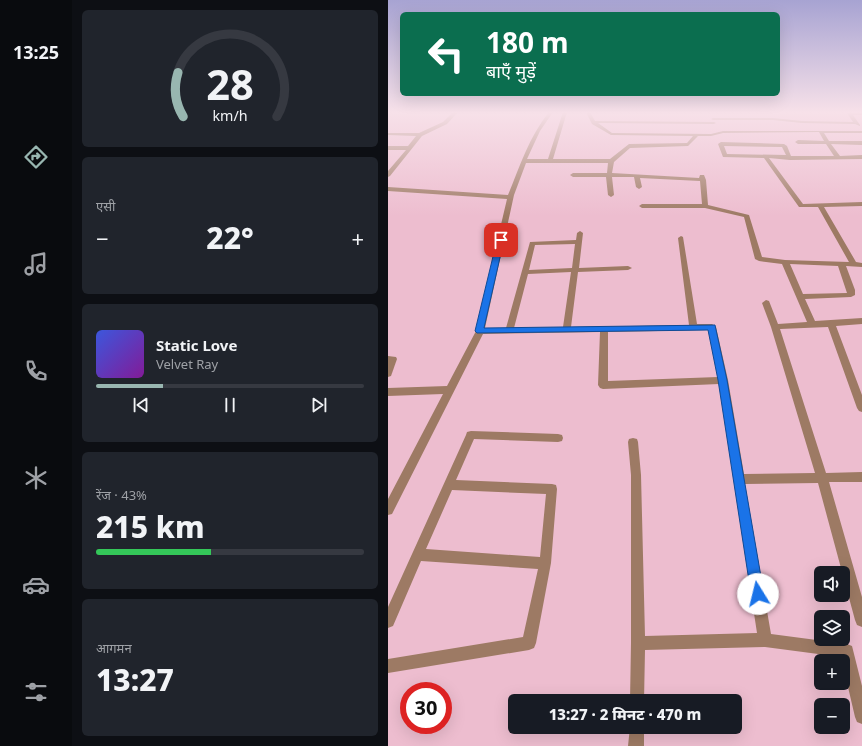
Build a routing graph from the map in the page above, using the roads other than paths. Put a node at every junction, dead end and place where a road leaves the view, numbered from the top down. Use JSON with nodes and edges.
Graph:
{"nodes":[{"id":1,"x":530,"y":147,"type":"edge"},
{"id":2,"x":554,"y":147,"type":"edge"},
{"id":3,"x":628,"y":147,"type":"edge"},
{"id":4,"x":722,"y":147,"type":"edge"},
{"id":5,"x":784,"y":147,"type":"edge"},
{"id":6,"x":830,"y":147,"type":"edge"},
{"id":7,"x":388,"y":148,"type":"edge"},
{"id":8,"x":409,"y":148,"type":"joint"},
{"id":9,"x":862,"y":157,"type":"edge"},
{"id":10,"x":766,"y":158,"type":"junction"},
{"id":11,"x":790,"y":158,"type":"junction"},
{"id":12,"x":838,"y":158,"type":"junction"},
{"id":13,"x":523,"y":161,"type":"junction"},
{"id":14,"x":550,"y":161,"type":"junction"},
{"id":15,"x":611,"y":163,"type":"junction"},
{"id":16,"x":388,"y":175,"type":"edge"},
{"id":17,"x":573,"y":175,"type":"dead end"},
{"id":18,"x":628,"y":175,"type":"junction"},
{"id":19,"x":609,"y":176,"type":"junction"},
{"id":20,"x":637,"y":176,"type":"junction"},
{"id":21,"x":638,"y":187,"type":"dead end"},
{"id":22,"x":388,"y":189,"type":"edge"},
{"id":23,"x":511,"y":195,"type":"junction"},
{"id":24,"x":611,"y":195,"type":"dead end"},
{"id":25,"x":862,"y":204,"type":"edge"},
{"id":26,"x":642,"y":206,"type":"dead end"},
{"id":27,"x":705,"y":206,"type":"junction"},
{"id":28,"x":820,"y":206,"type":"junction"},
{"id":29,"x":580,"y":233,"type":"dead end"},
{"id":30,"x":681,"y":238,"type":"dead end"},
{"id":31,"x":578,"y":242,"type":"junction"},
{"id":32,"x":785,"y":262,"type":"junction"},
{"id":33,"x":841,"y":264,"type":"junction"},
{"id":34,"x":858,"y":264,"type":"edge"},
{"id":35,"x":628,"y":268,"type":"dead end"},
{"id":36,"x":575,"y":270,"type":"junction"},
{"id":37,"x":524,"y":272,"type":"junction"},
{"id":38,"x":800,"y":297,"type":"junction"},
{"id":39,"x":766,"y":303,"type":"dead end"},
{"id":40,"x":862,"y":321,"type":"edge"},
{"id":41,"x":812,"y":324,"type":"junction"},
{"id":42,"x":832,"y":325,"type":"junction"},
{"id":43,"x":693,"y":327,"type":"junction"},
{"id":44,"x":775,"y":327,"type":"junction"},
{"id":45,"x":604,"y":329,"type":"junction"},
{"id":46,"x":567,"y":330,"type":"junction"},
{"id":47,"x":480,"y":331,"type":"junction"},
{"id":48,"x":509,"y":331,"type":"junction"},
{"id":49,"x":388,"y":359,"type":"edge"},
{"id":50,"x":388,"y":374,"type":"edge"},
{"id":51,"x":723,"y":380,"type":"junction"},
{"id":52,"x":449,"y":390,"type":"junction"},
{"id":53,"x":388,"y":392,"type":"edge"},
{"id":54,"x":862,"y":408,"type":"edge"},
{"id":55,"x":558,"y":438,"type":"dead end"},
{"id":56,"x":634,"y":442,"type":"dead end"},
{"id":57,"x":862,"y":477,"type":"edge"},
{"id":58,"x":822,"y":478,"type":"junction"},
{"id":59,"x":739,"y":479,"type":"junction"},
{"id":60,"x":448,"y":485,"type":"junction"},
{"id":61,"x":388,"y":510,"type":"edge"},
{"id":62,"x":419,"y":555,"type":"junction"},
{"id":63,"x":545,"y":563,"type":"junction"},
{"id":64,"x":862,"y":620,"type":"edge"},
{"id":65,"x":388,"y":621,"type":"edge"},
{"id":66,"x":764,"y":640,"type":"junction"},
{"id":67,"x":638,"y":643,"type":"junction"},
{"id":68,"x":388,"y":666,"type":"edge"},
{"id":69,"x":637,"y":694,"type":"edge"},
{"id":70,"x":861,"y":708,"type":"edge"},
{"id":71,"x":637,"y":734,"type":"edge"},
{"id":72,"x":636,"y":746,"type":"edge"}],
"edges":[{"from":1,"to":13,"type":"street"},
{"from":2,"to":14,"type":"street"},
{"from":3,"to":15,"type":"street"},
{"from":4,"to":10,"type":"street"},
{"from":5,"to":11,"type":"street"},
{"from":6,"to":12,"type":"street"},
{"from":7,"to":8,"type":"street"},
{"from":8,"to":16,"type":"street"},
{"from":9,"to":12,"type":"street"},
{"from":10,"to":11,"type":"street"},
{"from":10,"to":28,"type":"street"},
{"from":11,"to":12,"type":"street"},
{"from":13,"to":14,"type":"street"},
{"from":13,"to":23,"type":"street"},
{"from":14,"to":15,"type":"street"},
{"from":15,"to":18,"type":"street"},
{"from":15,"to":19,"type":"street"},
{"from":17,"to":19,"type":"street"},
{"from":18,"to":19,"type":"street"},
{"from":18,"to":20,"type":"street"},
{"from":19,"to":24,"type":"street"},
{"from":20,"to":21,"type":"street"},
{"from":20,"to":27,"type":"street"},
{"from":22,"to":23,"type":"street"},
{"from":23,"to":47,"type":"street"},
{"from":25,"to":28,"type":"street"},
{"from":26,"to":27,"type":"street"},
{"from":27,"to":32,"type":"street"},
{"from":28,"to":34,"type":"street"},
{"from":29,"to":31,"type":"street"},
{"from":30,"to":43,"type":"street"},
{"from":31,"to":36,"type":"street"},
{"from":31,"to":37,"type":"street"},
{"from":32,"to":33,"type":"street"},
{"from":32,"to":38,"type":"street"},
{"from":33,"to":34,"type":"street"},
{"from":33,"to":38,"type":"street"},
{"from":35,"to":36,"type":"street"},
{"from":36,"to":37,"type":"street"},
{"from":36,"to":46,"type":"street"},
{"from":37,"to":48,"type":"street"},
{"from":38,"to":41,"type":"street"},
{"from":39,"to":44,"type":"street"},
{"from":40,"to":42,"type":"street"},
{"from":41,"to":42,"type":"street"},
{"from":41,"to":44,"type":"street"},
{"from":42,"to":54,"type":"street"},
{"from":43,"to":45,"type":"street"},
{"from":43,"to":51,"type":"street"},
{"from":44,"to":58,"type":"street"},
{"from":45,"to":46,"type":"street"},
{"from":45,"to":51,"type":"street"},
{"from":46,"to":48,"type":"street"},
{"from":47,"to":48,"type":"street"},
{"from":47,"to":52,"type":"street"},
{"from":49,"to":50,"type":"street"},
{"from":51,"to":59,"type":"street"},
{"from":52,"to":53,"type":"street"},
{"from":52,"to":61,"type":"street"},
{"from":55,"to":60,"type":"street"},
{"from":56,"to":67,"type":"street"},
{"from":57,"to":58,"type":"street"},
{"from":58,"to":59,"type":"street"},
{"from":58,"to":64,"type":"street"},
{"from":59,"to":66,"type":"street"},
{"from":60,"to":62,"type":"street"},
{"from":60,"to":63,"type":"street"},
{"from":62,"to":63,"type":"street"},
{"from":62,"to":65,"type":"street"},
{"from":63,"to":68,"type":"street"},
{"from":66,"to":67,"type":"street"},
{"from":66,"to":70,"type":"street"},
{"from":67,"to":69,"type":"street"},
{"from":71,"to":72,"type":"street"}]}
